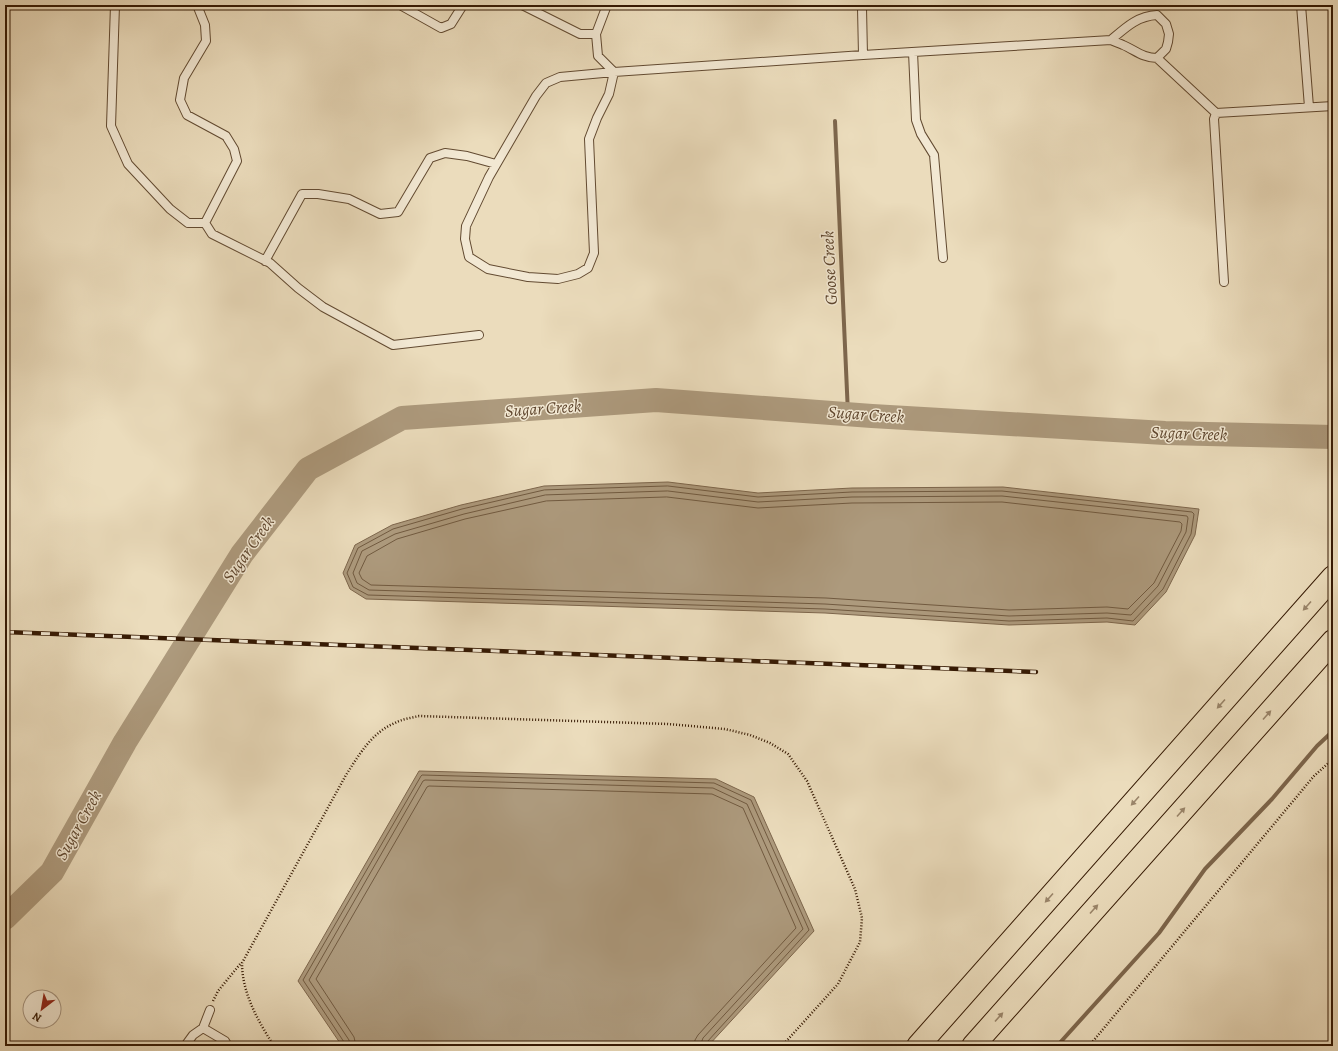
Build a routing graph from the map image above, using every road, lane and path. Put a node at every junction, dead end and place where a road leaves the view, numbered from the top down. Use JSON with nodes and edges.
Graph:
{"nodes":[{"id":1,"x":115,"y":5,"type":"edge"},
{"id":2,"x":197,"y":5,"type":"edge"},
{"id":3,"x":400,"y":5,"type":"edge"},
{"id":4,"x":463,"y":5,"type":"edge"},
{"id":5,"x":522,"y":5,"type":"edge"},
{"id":6,"x":607,"y":5,"type":"edge"},
{"id":7,"x":865,"y":5,"type":"edge"},
{"id":8,"x":1301,"y":5,"type":"edge"},
{"id":9,"x":596,"y":34,"type":"junction"},
{"id":10,"x":1110,"y":40,"type":"junction"},
{"id":11,"x":913,"y":52,"type":"junction"},
{"id":12,"x":864,"y":55,"type":"junction"},
{"id":13,"x":1157,"y":58,"type":"junction"},
{"id":14,"x":614,"y":72,"type":"junction"},
{"id":15,"x":1333,"y":106,"type":"edge"},
{"id":16,"x":1309,"y":107,"type":"junction"},
{"id":17,"x":1216,"y":112,"type":"junction"},
{"id":18,"x":496,"y":164,"type":"junction"},
{"id":19,"x":205,"y":223,"type":"junction"},
{"id":20,"x":943,"y":258,"type":"dead end"},
{"id":21,"x":265,"y":261,"type":"junction"},
{"id":22,"x":1224,"y":282,"type":"dead end"},
{"id":23,"x":479,"y":335,"type":"dead end"},
{"id":24,"x":1333,"y":577,"type":"edge"},
{"id":25,"x":1333,"y":640,"type":"edge"},
{"id":26,"x":1333,"y":759,"type":"edge"},
{"id":27,"x":242,"y":963,"type":"junction"},
{"id":28,"x":210,"y":1010,"type":"joint"},
{"id":29,"x":203,"y":1028,"type":"junction"},
{"id":30,"x":185,"y":1046,"type":"edge"},
{"id":31,"x":228,"y":1046,"type":"edge"},
{"id":32,"x":274,"y":1046,"type":"edge"},
{"id":33,"x":782,"y":1046,"type":"edge"},
{"id":34,"x":918,"y":1046,"type":"edge"},
{"id":35,"x":973,"y":1046,"type":"edge"},
{"id":36,"x":1089,"y":1046,"type":"edge"}],
"edges":[{"from":1,"to":19,"type":"lane"},
{"from":2,"to":19,"type":"lane"},
{"from":3,"to":4,"type":"lane"},
{"from":5,"to":9,"type":"lane"},
{"from":6,"to":9,"type":"lane"},
{"from":7,"to":12,"type":"lane"},
{"from":8,"to":16,"type":"lane"},
{"from":9,"to":14,"type":"lane"},
{"from":10,"to":11,"type":"lane"},
{"from":10,"to":13,"type":"lane"},
{"from":10,"to":13,"type":"lane"},
{"from":11,"to":12,"type":"lane"},
{"from":11,"to":20,"type":"lane"},
{"from":12,"to":14,"type":"lane"},
{"from":13,"to":17,"type":"lane"},
{"from":14,"to":18,"type":"lane"},
{"from":14,"to":18,"type":"lane"},
{"from":15,"to":16,"type":"lane"},
{"from":16,"to":17,"type":"lane"},
{"from":17,"to":22,"type":"lane"},
{"from":18,"to":21,"type":"lane"},
{"from":19,"to":21,"type":"lane"},
{"from":21,"to":23,"type":"lane"},
{"from":24,"to":34,"type":"highway","one_way":true},
{"from":35,"to":25,"type":"highway","one_way":true},
{"from":26,"to":36,"type":"path"},
{"from":27,"to":28,"type":"path"},
{"from":27,"to":32,"type":"path"},
{"from":27,"to":33,"type":"path"},
{"from":28,"to":29,"type":"lane"},
{"from":29,"to":30,"type":"lane"},
{"from":29,"to":31,"type":"lane"}]}
